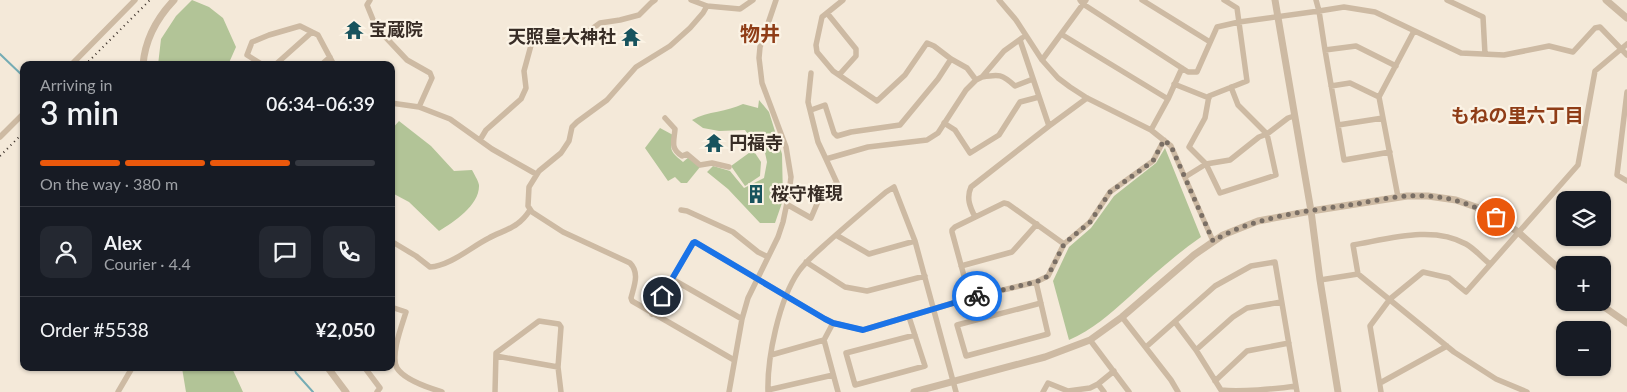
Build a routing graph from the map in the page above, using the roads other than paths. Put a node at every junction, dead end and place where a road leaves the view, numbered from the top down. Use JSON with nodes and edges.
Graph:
{"nodes":[{"id":1,"x":135,"y":0,"type":"edge"},
{"id":2,"x":174,"y":0,"type":"edge"},
{"id":3,"x":370,"y":0,"type":"edge"},
{"id":4,"x":655,"y":0,"type":"edge"},
{"id":5,"x":691,"y":0,"type":"edge"},
{"id":6,"x":753,"y":0,"type":"edge"},
{"id":7,"x":776,"y":0,"type":"edge"},
{"id":8,"x":843,"y":0,"type":"edge"},
{"id":9,"x":1142,"y":0,"type":"edge"},
{"id":10,"x":1224,"y":0,"type":"edge"},
{"id":11,"x":1275,"y":0,"type":"edge"},
{"id":12,"x":1316,"y":0,"type":"edge"},
{"id":13,"x":1447,"y":0,"type":"edge"},
{"id":14,"x":1606,"y":0,"type":"edge"},
{"id":15,"x":1001,"y":1,"type":"edge"},
{"id":16,"x":1083,"y":1,"type":"edge"},
{"id":17,"x":707,"y":6,"type":"junction"},
{"id":18,"x":1319,"y":11,"type":"junction"},
{"id":19,"x":827,"y":13,"type":"junction"},
{"id":20,"x":1278,"y":17,"type":"junction"},
{"id":21,"x":1627,"y":18,"type":"edge"},
{"id":22,"x":1239,"y":22,"type":"junction"},
{"id":23,"x":1414,"y":31,"type":"junction"},
{"id":24,"x":312,"y":32,"type":"junction"},
{"id":25,"x":1061,"y":34,"type":"junction"},
{"id":26,"x":1026,"y":36,"type":"junction"},
{"id":27,"x":1020,"y":40,"type":"junction"},
{"id":28,"x":1210,"y":42,"type":"junction"},
{"id":29,"x":1627,"y":44,"type":"edge"},
{"id":30,"x":1622,"y":49,"type":"junction"},
{"id":31,"x":1325,"y":50,"type":"junction"},
{"id":32,"x":1485,"y":54,"type":"junction"},
{"id":33,"x":1627,"y":55,"type":"edge"},
{"id":34,"x":330,"y":57,"type":"junction"},
{"id":35,"x":951,"y":59,"type":"junction"},
{"id":36,"x":1042,"y":60,"type":"junction"},
{"id":37,"x":75,"y":61,"type":"edge"},
{"id":38,"x":143,"y":61,"type":"edge"},
{"id":39,"x":257,"y":61,"type":"edge"},
{"id":40,"x":279,"y":61,"type":"edge"},
{"id":41,"x":326,"y":61,"type":"edge"},
{"id":42,"x":332,"y":61,"type":"edge"},
{"id":43,"x":1396,"y":66,"type":"junction"},
{"id":44,"x":1182,"y":68,"type":"junction"},
{"id":45,"x":811,"y":73,"type":"dead end"},
{"id":46,"x":839,"y":75,"type":"junction"},
{"id":47,"x":979,"y":79,"type":"junction"},
{"id":48,"x":1033,"y":79,"type":"junction"},
{"id":49,"x":1174,"y":84,"type":"junction"},
{"id":50,"x":1331,"y":86,"type":"junction"},
{"id":51,"x":1231,"y":88,"type":"junction"},
{"id":52,"x":1627,"y":92,"type":"edge"},
{"id":53,"x":1039,"y":97,"type":"junction"},
{"id":54,"x":1379,"y":97,"type":"junction"},
{"id":55,"x":1088,"y":98,"type":"junction"},
{"id":56,"x":1209,"y":98,"type":"junction"},
{"id":57,"x":1168,"y":99,"type":"junction"},
{"id":58,"x":395,"y":104,"type":"edge"},
{"id":59,"x":419,"y":107,"type":"junction"},
{"id":60,"x":811,"y":110,"type":"junction"},
{"id":61,"x":1294,"y":116,"type":"junction"},
{"id":62,"x":20,"y":117,"type":"edge"},
{"id":63,"x":665,"y":118,"type":"dead end"},
{"id":64,"x":1383,"y":118,"type":"junction"},
{"id":65,"x":944,"y":124,"type":"junction"},
{"id":66,"x":1338,"y":125,"type":"junction"},
{"id":67,"x":1049,"y":126,"type":"junction"},
{"id":68,"x":1151,"y":130,"type":"junction"},
{"id":69,"x":1267,"y":134,"type":"junction"},
{"id":70,"x":0,"y":137,"type":"edge"},
{"id":71,"x":480,"y":140,"type":"junction"},
{"id":72,"x":1164,"y":140,"type":"junction"},
{"id":73,"x":1390,"y":152,"type":"junction"},
{"id":74,"x":826,"y":160,"type":"junction"},
{"id":75,"x":1206,"y":164,"type":"junction"},
{"id":76,"x":730,"y":167,"type":"dead end"},
{"id":77,"x":536,"y":174,"type":"junction"},
{"id":78,"x":1185,"y":177,"type":"junction"},
{"id":79,"x":1627,"y":181,"type":"edge"},
{"id":80,"x":1398,"y":197,"type":"junction"},
{"id":81,"x":788,"y":205,"type":"junction"},
{"id":82,"x":530,"y":210,"type":"junction"},
{"id":83,"x":681,"y":210,"type":"dead end"},
{"id":84,"x":1311,"y":211,"type":"junction"},
{"id":85,"x":975,"y":217,"type":"junction"},
{"id":86,"x":1036,"y":224,"type":"junction"},
{"id":87,"x":1518,"y":232,"type":"junction"},
{"id":88,"x":836,"y":235,"type":"junction"},
{"id":89,"x":915,"y":241,"type":"junction"},
{"id":90,"x":1213,"y":241,"type":"junction"},
{"id":91,"x":395,"y":243,"type":"edge"},
{"id":92,"x":1064,"y":244,"type":"junction"},
{"id":93,"x":768,"y":257,"type":"junction"},
{"id":94,"x":806,"y":262,"type":"junction"},
{"id":95,"x":1490,"y":264,"type":"junction"},
{"id":96,"x":961,"y":266,"type":"junction"},
{"id":97,"x":1556,"y":266,"type":"edge"},
{"id":98,"x":1358,"y":274,"type":"junction"},
{"id":99,"x":925,"y":276,"type":"junction"},
{"id":100,"x":756,"y":278,"type":"junction"},
{"id":101,"x":672,"y":280,"type":"junction"},
{"id":102,"x":1320,"y":280,"type":"junction"},
{"id":103,"x":1036,"y":282,"type":"junction"},
{"id":104,"x":785,"y":295,"type":"junction"},
{"id":105,"x":970,"y":298,"type":"junction"},
{"id":106,"x":1390,"y":299,"type":"junction"},
{"id":107,"x":1281,"y":302,"type":"junction"},
{"id":108,"x":1041,"y":303,"type":"junction"},
{"id":109,"x":395,"y":308,"type":"edge"},
{"id":110,"x":934,"y":309,"type":"junction"},
{"id":111,"x":1610,"y":311,"type":"edge"},
{"id":112,"x":652,"y":314,"type":"junction"},
{"id":113,"x":910,"y":317,"type":"junction"},
{"id":114,"x":1122,"y":317,"type":"junction"},
{"id":115,"x":742,"y":319,"type":"junction"},
{"id":116,"x":1175,"y":322,"type":"junction"},
{"id":117,"x":1627,"y":322,"type":"edge"},
{"id":118,"x":833,"y":323,"type":"junction"},
{"id":119,"x":915,"y":335,"type":"junction"},
{"id":120,"x":824,"y":340,"type":"junction"},
{"id":121,"x":1090,"y":340,"type":"junction"},
{"id":122,"x":1289,"y":344,"type":"junction"},
{"id":123,"x":395,"y":346,"type":"edge"},
{"id":124,"x":395,"y":346,"type":"edge"},
{"id":125,"x":1447,"y":346,"type":"junction"},
{"id":126,"x":1146,"y":347,"type":"junction"},
{"id":127,"x":1196,"y":350,"type":"junction"},
{"id":128,"x":771,"y":355,"type":"junction"},
{"id":129,"x":496,"y":356,"type":"junction"},
{"id":130,"x":734,"y":360,"type":"junction"},
{"id":131,"x":558,"y":367,"type":"junction"},
{"id":132,"x":130,"y":371,"type":"edge"},
{"id":133,"x":330,"y":371,"type":"edge"},
{"id":134,"x":367,"y":371,"type":"edge"},
{"id":135,"x":1114,"y":371,"type":"junction"},
{"id":136,"x":833,"y":375,"type":"junction"},
{"id":137,"x":1214,"y":380,"type":"junction"},
{"id":138,"x":953,"y":381,"type":"junction"},
{"id":139,"x":1380,"y":383,"type":"junction"},
{"id":140,"x":1098,"y":384,"type":"junction"},
{"id":141,"x":1297,"y":389,"type":"edge"},
{"id":142,"x":768,"y":391,"type":"edge"},
{"id":143,"x":118,"y":392,"type":"edge"},
{"id":144,"x":346,"y":392,"type":"edge"},
{"id":145,"x":377,"y":392,"type":"edge"},
{"id":146,"x":442,"y":392,"type":"edge"},
{"id":147,"x":495,"y":392,"type":"edge"},
{"id":148,"x":561,"y":392,"type":"edge"},
{"id":149,"x":729,"y":392,"type":"edge"},
{"id":150,"x":838,"y":392,"type":"edge"},
{"id":151,"x":914,"y":392,"type":"edge"},
{"id":152,"x":956,"y":392,"type":"edge"},
{"id":153,"x":1043,"y":392,"type":"edge"},
{"id":154,"x":1104,"y":392,"type":"edge"},
{"id":155,"x":1129,"y":392,"type":"edge"},
{"id":156,"x":1178,"y":392,"type":"edge"},
{"id":157,"x":1338,"y":392,"type":"edge"},
{"id":158,"x":1381,"y":392,"type":"edge"},
{"id":159,"x":1526,"y":392,"type":"edge"}],
"edges":[{"from":1,"to":37,"type":"street"},
{"from":2,"to":38,"type":"street"},
{"from":3,"to":59,"type":"street"},
{"from":4,"to":71,"type":"street"},
{"from":5,"to":17,"type":"street"},
{"from":6,"to":17,"type":"street"},
{"from":7,"to":81,"type":"street"},
{"from":8,"to":19,"type":"street"},
{"from":9,"to":28,"type":"street"},
{"from":10,"to":22,"type":"street"},
{"from":11,"to":20,"type":"street"},
{"from":12,"to":18,"type":"street"},
{"from":13,"to":32,"type":"street"},
{"from":14,"to":21,"type":"street"},
{"from":15,"to":26,"type":"street"},
{"from":16,"to":25,"type":"street"},
{"from":16,"to":44,"type":"street"},
{"from":17,"to":77,"type":"street"},
{"from":18,"to":20,"type":"street"},
{"from":18,"to":23,"type":"street"},
{"from":18,"to":31,"type":"street"},
{"from":19,"to":46,"type":"street"},
{"from":19,"to":46,"type":"street"},
{"from":20,"to":22,"type":"street"},
{"from":20,"to":61,"type":"street"},
{"from":22,"to":28,"type":"street"},
{"from":22,"to":51,"type":"street"},
{"from":23,"to":32,"type":"street"},
{"from":23,"to":43,"type":"street"},
{"from":24,"to":34,"type":"street"},
{"from":24,"to":39,"type":"street"},
{"from":24,"to":40,"type":"street"},
{"from":25,"to":36,"type":"street"},
{"from":25,"to":57,"type":"street"},
{"from":26,"to":27,"type":"street"},
{"from":26,"to":36,"type":"street"},
{"from":27,"to":47,"type":"street"},
{"from":27,"to":48,"type":"street"},
{"from":28,"to":44,"type":"street"},
{"from":29,"to":30,"type":"street"},
{"from":30,"to":32,"type":"street"},
{"from":30,"to":33,"type":"street"},
{"from":30,"to":87,"type":"street"},
{"from":31,"to":43,"type":"street"},
{"from":31,"to":50,"type":"street"},
{"from":34,"to":41,"type":"street"},
{"from":34,"to":42,"type":"street"},
{"from":35,"to":46,"type":"street"},
{"from":35,"to":47,"type":"street"},
{"from":35,"to":60,"type":"street"},
{"from":36,"to":55,"type":"street"},
{"from":43,"to":54,"type":"street"},
{"from":44,"to":49,"type":"street"},
{"from":45,"to":60,"type":"street"},
{"from":47,"to":48,"type":"street"},
{"from":47,"to":65,"type":"street"},
{"from":48,"to":53,"type":"street"},
{"from":49,"to":56,"type":"street"},
{"from":49,"to":57,"type":"street"},
{"from":50,"to":54,"type":"street"},
{"from":50,"to":66,"type":"street"},
{"from":51,"to":56,"type":"street"},
{"from":51,"to":69,"type":"street"},
{"from":52,"to":79,"type":"street"},
{"from":53,"to":65,"type":"street"},
{"from":53,"to":67,"type":"street"},
{"from":54,"to":64,"type":"street"},
{"from":55,"to":67,"type":"street"},
{"from":55,"to":68,"type":"street"},
{"from":56,"to":75,"type":"street"},
{"from":57,"to":68,"type":"street"},
{"from":58,"to":59,"type":"street"},
{"from":59,"to":71,"type":"street"},
{"from":60,"to":74,"type":"street"},
{"from":61,"to":69,"type":"street"},
{"from":61,"to":84,"type":"street"},
{"from":62,"to":70,"type":"street"},
{"from":63,"to":76,"type":"street"},
{"from":64,"to":66,"type":"street"},
{"from":64,"to":73,"type":"street"},
{"from":65,"to":74,"type":"street"},
{"from":66,"to":73,"type":"street"},
{"from":67,"to":85,"type":"street"},
{"from":68,"to":72,"type":"street"},
{"from":69,"to":75,"type":"street"},
{"from":69,"to":75,"type":"street"},
{"from":71,"to":77,"type":"street"},
{"from":72,"to":78,"type":"street"},
{"from":72,"to":92,"type":"street"},
{"from":73,"to":80,"type":"street"},
{"from":74,"to":81,"type":"street"},
{"from":75,"to":78,"type":"street"},
{"from":77,"to":82,"type":"street"},
{"from":78,"to":90,"type":"street"},
{"from":80,"to":84,"type":"street"},
{"from":80,"to":87,"type":"street"},
{"from":81,"to":93,"type":"street"},
{"from":82,"to":91,"type":"street"},
{"from":82,"to":112,"type":"street"},
{"from":83,"to":93,"type":"street"},
{"from":84,"to":90,"type":"street"},
{"from":84,"to":102,"type":"street"},
{"from":85,"to":86,"type":"street"},
{"from":85,"to":96,"type":"street"},
{"from":86,"to":92,"type":"street"},
{"from":86,"to":96,"type":"street"},
{"from":87,"to":95,"type":"street"},
{"from":87,"to":97,"type":"street"},
{"from":88,"to":89,"type":"street"},
{"from":88,"to":89,"type":"street"},
{"from":88,"to":94,"type":"street"},
{"from":89,"to":99,"type":"street"},
{"from":90,"to":114,"type":"street"},
{"from":92,"to":103,"type":"street"},
{"from":93,"to":100,"type":"street"},
{"from":94,"to":99,"type":"street"},
{"from":94,"to":104,"type":"street"},
{"from":95,"to":98,"type":"street"},
{"from":95,"to":106,"type":"street"},
{"from":96,"to":105,"type":"street"},
{"from":98,"to":102,"type":"street"},
{"from":98,"to":106,"type":"street"},
{"from":99,"to":110,"type":"street"},
{"from":100,"to":101,"type":"street"},
{"from":100,"to":104,"type":"street"},
{"from":100,"to":115,"type":"street"},
{"from":101,"to":112,"type":"street"},
{"from":101,"to":115,"type":"street"},
{"from":102,"to":157,"type":"street"},
{"from":103,"to":105,"type":"street"},
{"from":103,"to":108,"type":"street"},
{"from":104,"to":118,"type":"street"},
{"from":104,"to":128,"type":"street"},
{"from":105,"to":110,"type":"street"},
{"from":106,"to":125,"type":"street"},
{"from":106,"to":139,"type":"street"},
{"from":107,"to":116,"type":"street"},
{"from":107,"to":122,"type":"street"},
{"from":107,"to":127,"type":"street"},
{"from":108,"to":108,"type":"street"},
{"from":109,"to":124,"type":"street"},
{"from":110,"to":113,"type":"street"},
{"from":110,"to":138,"type":"street"},
{"from":111,"to":117,"type":"street"},
{"from":112,"to":130,"type":"street"},
{"from":113,"to":118,"type":"street"},
{"from":113,"to":119,"type":"street"},
{"from":114,"to":121,"type":"street"},
{"from":114,"to":126,"type":"street"},
{"from":115,"to":130,"type":"street"},
{"from":116,"to":126,"type":"street"},
{"from":116,"to":127,"type":"street"},
{"from":118,"to":120,"type":"street"},
{"from":119,"to":119,"type":"street"},
{"from":120,"to":128,"type":"street"},
{"from":120,"to":136,"type":"street"},
{"from":121,"to":135,"type":"street"},
{"from":121,"to":138,"type":"street"},
{"from":122,"to":137,"type":"street"},
{"from":122,"to":141,"type":"street"},
{"from":123,"to":146,"type":"street"},
{"from":125,"to":139,"type":"street"},
{"from":125,"to":159,"type":"street"},
{"from":126,"to":156,"type":"street"},
{"from":127,"to":137,"type":"street"},
{"from":128,"to":142,"type":"street"},
{"from":129,"to":131,"type":"street"},
{"from":129,"to":131,"type":"street"},
{"from":129,"to":147,"type":"street"},
{"from":130,"to":149,"type":"street"},
{"from":131,"to":148,"type":"street"},
{"from":132,"to":143,"type":"street"},
{"from":133,"to":144,"type":"street"},
{"from":134,"to":145,"type":"street"},
{"from":135,"to":140,"type":"street"},
{"from":135,"to":155,"type":"street"},
{"from":136,"to":142,"type":"street"},
{"from":136,"to":150,"type":"street"},
{"from":137,"to":141,"type":"street"},
{"from":138,"to":151,"type":"street"},
{"from":138,"to":152,"type":"street"},
{"from":139,"to":158,"type":"street"},
{"from":140,"to":153,"type":"street"},
{"from":140,"to":154,"type":"street"}]}
